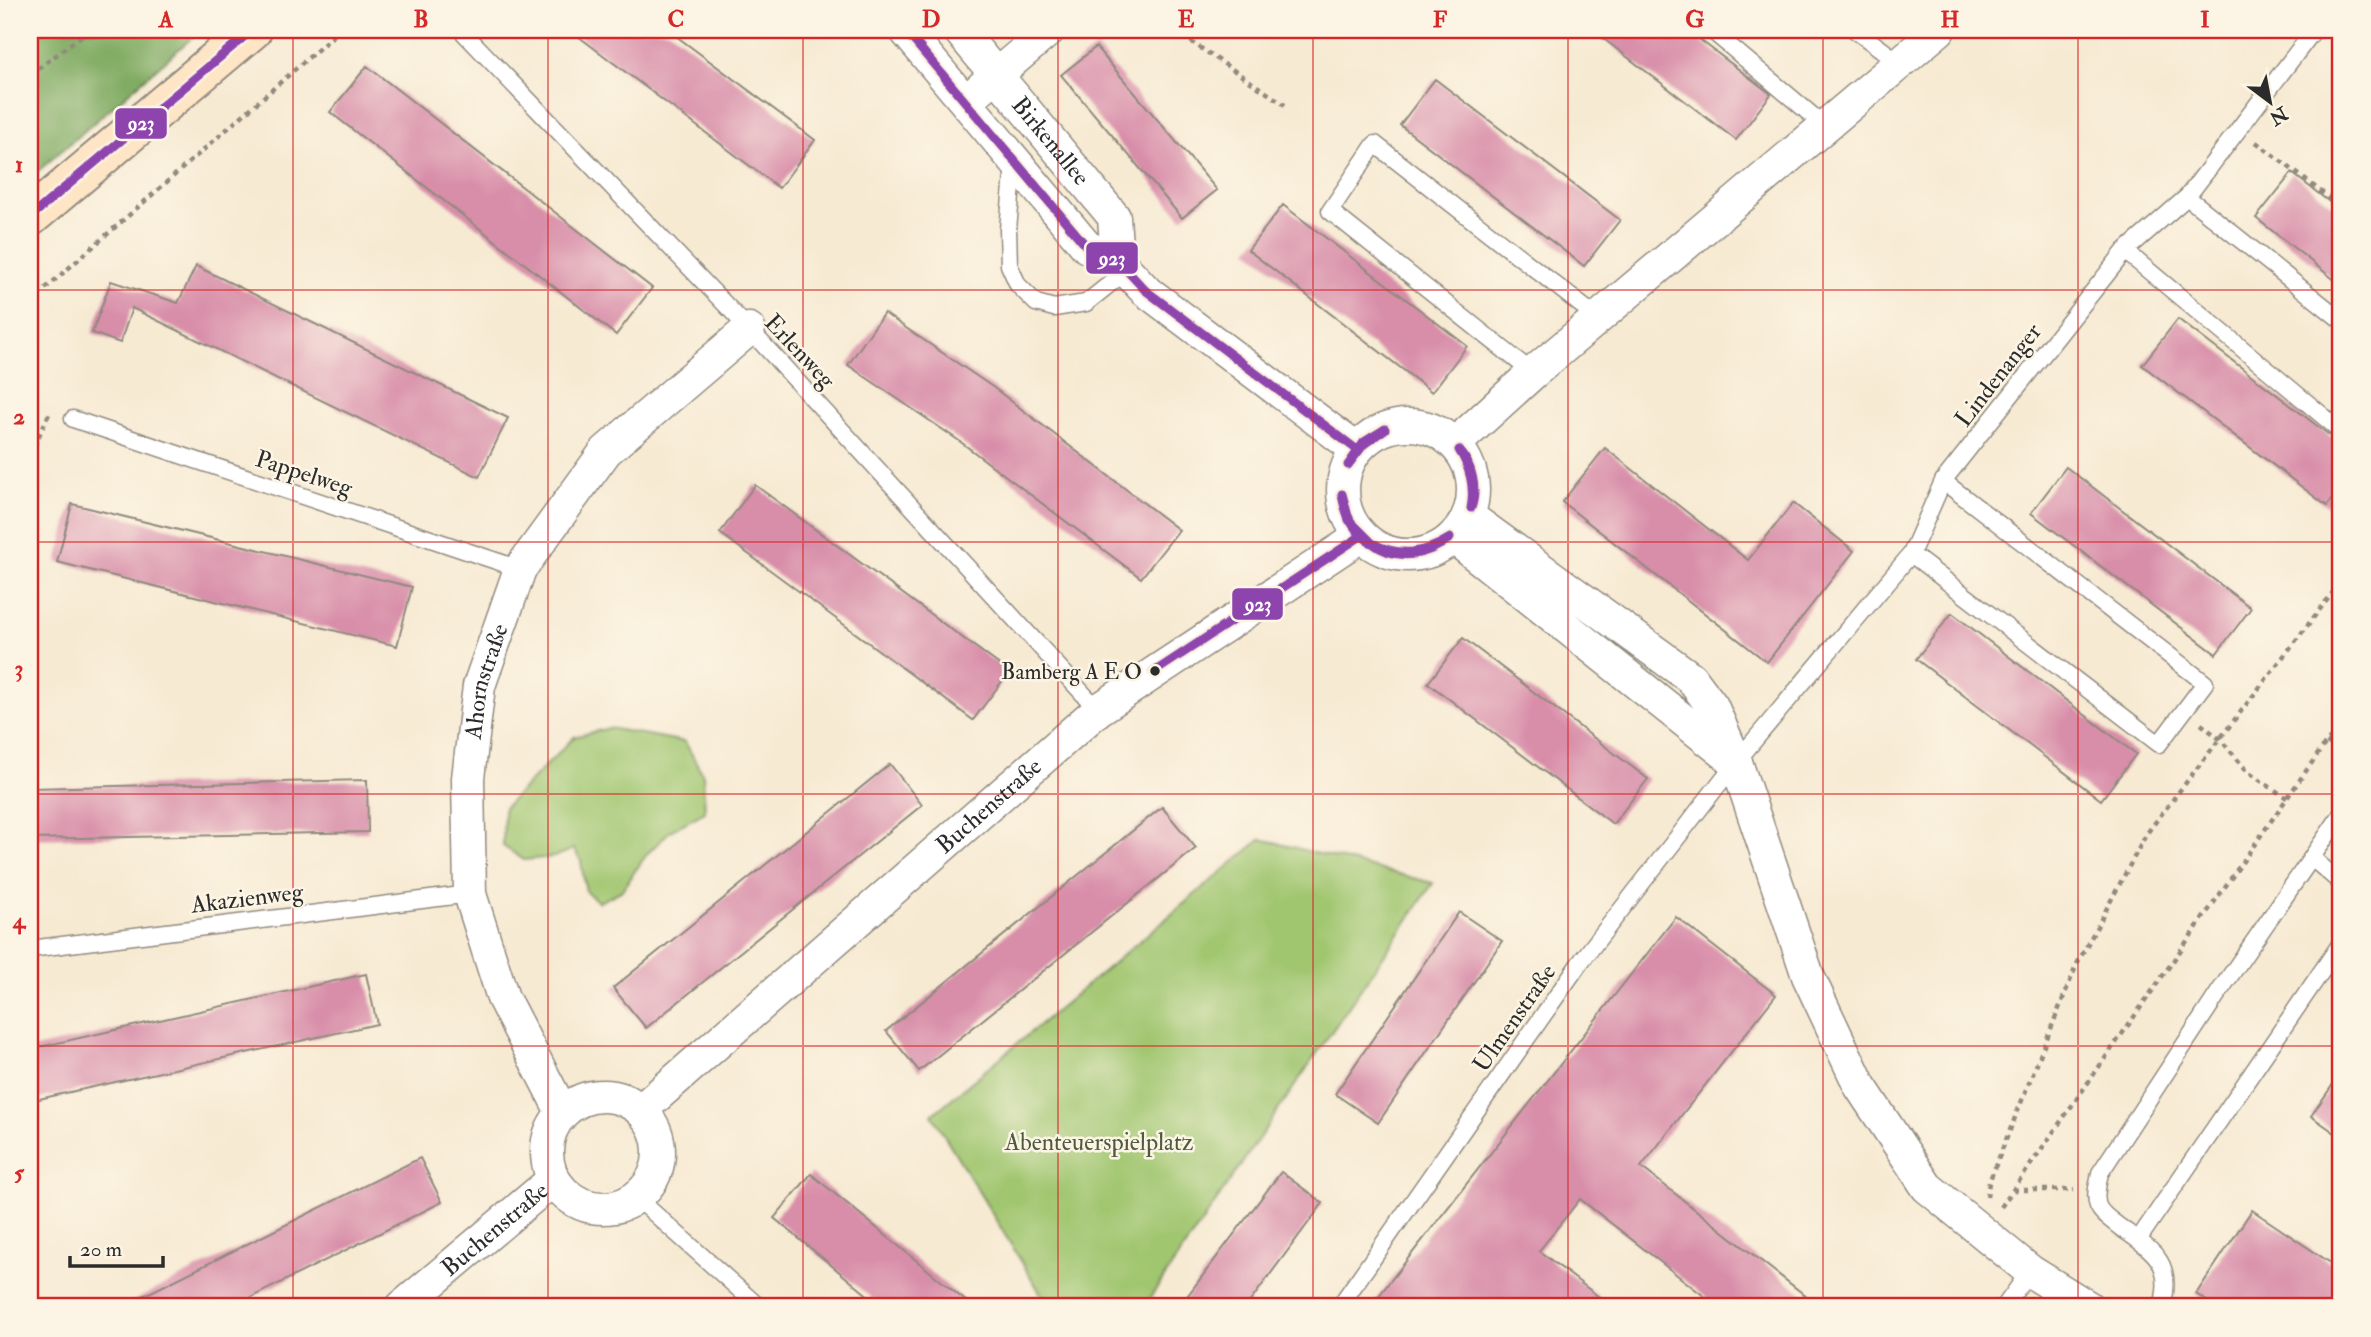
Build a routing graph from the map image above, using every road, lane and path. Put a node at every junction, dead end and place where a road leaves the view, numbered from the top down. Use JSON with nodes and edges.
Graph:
{"nodes":[{"id":1,"x":89,"y":30,"type":"edge"},
{"id":2,"x":252,"y":30,"type":"edge"},
{"id":3,"x":340,"y":30,"type":"edge"},
{"id":4,"x":905,"y":30,"type":"edge"},
{"id":5,"x":959,"y":30,"type":"edge"},
{"id":6,"x":1049,"y":30,"type":"edge"},
{"id":7,"x":1174,"y":30,"type":"edge"},
{"id":8,"x":1711,"y":30,"type":"edge"},
{"id":9,"x":1855,"y":30,"type":"edge"},
{"id":10,"x":1939,"y":30,"type":"edge"},
{"id":11,"x":2314,"y":30,"type":"edge"},
{"id":12,"x":462,"y":31,"type":"edge"},
{"id":13,"x":1900,"y":63,"type":"junction"},
{"id":14,"x":30,"y":75,"type":"edge"},
{"id":15,"x":996,"y":75,"type":"junction"},
{"id":16,"x":965,"y":101,"type":"junction"},
{"id":17,"x":1285,"y":105,"type":"dead end"},
{"id":18,"x":1826,"y":127,"type":"junction"},
{"id":19,"x":2239,"y":129,"type":"junction"},
{"id":20,"x":1014,"y":161,"type":"junction"},
{"id":21,"x":2188,"y":197,"type":"junction"},
{"id":22,"x":2341,"y":207,"type":"edge"},
{"id":23,"x":30,"y":217,"type":"edge"},
{"id":24,"x":2125,"y":251,"type":"junction"},
{"id":25,"x":1121,"y":266,"type":"junction"},
{"id":26,"x":30,"y":302,"type":"edge"},
{"id":27,"x":1599,"y":319,"type":"junction"},
{"id":28,"x":2341,"y":320,"type":"edge"},
{"id":29,"x":749,"y":329,"type":"junction"},
{"id":30,"x":1533,"y":373,"type":"junction"},
{"id":31,"x":72,"y":419,"type":"joint"},
{"id":32,"x":2341,"y":431,"type":"edge"},
{"id":33,"x":1455,"y":444,"type":"junction"},
{"id":34,"x":1356,"y":449,"type":"junction"},
{"id":35,"x":30,"y":455,"type":"edge"},
{"id":36,"x":1943,"y":481,"type":"junction"},
{"id":37,"x":1460,"y":527,"type":"junction"},
{"id":38,"x":1361,"y":536,"type":"junction"},
{"id":39,"x":1910,"y":554,"type":"junction"},
{"id":40,"x":520,"y":569,"type":"junction"},
{"id":41,"x":2341,"y":582,"type":"edge"},
{"id":42,"x":1098,"y":710,"type":"junction"},
{"id":43,"x":2184,"y":711,"type":"junction"},
{"id":44,"x":2341,"y":730,"type":"edge"},
{"id":45,"x":2220,"y":739,"type":"junction"},
{"id":46,"x":2327,"y":741,"type":"junction"},
{"id":47,"x":2341,"y":751,"type":"edge"},
{"id":48,"x":1736,"y":762,"type":"junction"},
{"id":49,"x":2287,"y":798,"type":"junction"},
{"id":50,"x":2341,"y":816,"type":"edge"},
{"id":51,"x":2312,"y":858,"type":"junction"},
{"id":52,"x":2341,"y":883,"type":"edge"},
{"id":53,"x":470,"y":894,"type":"junction"},
{"id":54,"x":2341,"y":943,"type":"edge"},
{"id":55,"x":30,"y":948,"type":"edge"},
{"id":56,"x":641,"y":1110,"type":"junction"},
{"id":57,"x":562,"y":1112,"type":"junction"},
{"id":58,"x":554,"y":1180,"type":"junction"},
{"id":59,"x":2097,"y":1189,"type":"junction"},
{"id":60,"x":2012,"y":1190,"type":"junction"},
{"id":61,"x":636,"y":1197,"type":"junction"},
{"id":62,"x":1983,"y":1232,"type":"junction"},
{"id":63,"x":2138,"y":1240,"type":"junction"},
{"id":64,"x":2030,"y":1271,"type":"junction"},
{"id":65,"x":402,"y":1307,"type":"edge"},
{"id":66,"x":759,"y":1307,"type":"edge"},
{"id":67,"x":1339,"y":1307,"type":"edge"},
{"id":68,"x":2004,"y":1307,"type":"edge"},
{"id":69,"x":2088,"y":1307,"type":"edge"},
{"id":70,"x":2162,"y":1307,"type":"edge"}],
"edges":[{"from":1,"to":14,"type":"path"},
{"from":2,"to":23,"type":"main road"},
{"from":3,"to":26,"type":"path"},
{"from":4,"to":16,"type":"street","name":"Birkenallee"},
{"from":5,"to":15,"type":"street","name":"Birkenallee"},
{"from":6,"to":15,"type":"street"},
{"from":7,"to":17,"type":"path"},
{"from":8,"to":18,"type":"lane"},
{"from":9,"to":13,"type":"lane"},
{"from":10,"to":13,"type":"street"},
{"from":11,"to":19,"type":"lane","name":"Lindenanger"},
{"from":12,"to":29,"type":"lane","name":"Erlenweg"},
{"from":13,"to":18,"type":"street"},
{"from":15,"to":16,"type":"street"},
{"from":15,"to":25,"type":"street","name":"Birkenallee"},
{"from":16,"to":20,"type":"street","name":"Birkenallee"},
{"from":18,"to":27,"type":"street"},
{"from":19,"to":21,"type":"lane","name":"Lindenanger"},
{"from":19,"to":22,"type":"path"},
{"from":20,"to":25,"type":"street","name":"Birkenallee"},
{"from":20,"to":25,"type":"lane"},
{"from":21,"to":24,"type":"lane","name":"Lindenanger"},
{"from":21,"to":28,"type":"lane"},
{"from":24,"to":32,"type":"lane"},
{"from":24,"to":36,"type":"lane","name":"Lindenanger"},
{"from":25,"to":34,"type":"street","name":"Birkenallee"},
{"from":27,"to":30,"type":"street"},
{"from":27,"to":30,"type":"lane"},
{"from":29,"to":40,"type":"street","name":"Ahornstraße"},
{"from":29,"to":42,"type":"lane","name":"Erlenweg"},
{"from":30,"to":33,"type":"street"},
{"from":31,"to":35,"type":"path"},
{"from":31,"to":40,"type":"lane","name":"Pappelweg"},
{"from":33,"to":34,"type":"street"},
{"from":33,"to":37,"type":"street"},
{"from":34,"to":38,"type":"street"},
{"from":36,"to":39,"type":"lane","name":"Lindenanger"},
{"from":36,"to":43,"type":"lane"},
{"from":37,"to":38,"type":"street"},
{"from":37,"to":48,"type":"street"},
{"from":38,"to":42,"type":"street","name":"Buchenstraße"},
{"from":39,"to":43,"type":"lane"},
{"from":39,"to":48,"type":"lane","name":"Lindenanger"},
{"from":40,"to":53,"type":"street","name":"Ahornstraße"},
{"from":41,"to":45,"type":"path"},
{"from":42,"to":56,"type":"street","name":"Buchenstraße"},
{"from":43,"to":45,"type":"path"},
{"from":44,"to":46,"type":"path"},
{"from":45,"to":49,"type":"path"},
{"from":45,"to":62,"type":"path"},
{"from":46,"to":47,"type":"path"},
{"from":46,"to":49,"type":"path"},
{"from":48,"to":62,"type":"street"},
{"from":48,"to":67,"type":"lane","name":"Ulmenstraße"},
{"from":49,"to":60,"type":"path"},
{"from":50,"to":51,"type":"lane"},
{"from":51,"to":52,"type":"lane"},
{"from":51,"to":59,"type":"lane"},
{"from":53,"to":55,"type":"lane","name":"Akazienweg"},
{"from":53,"to":57,"type":"street","name":"Ahornstraße"},
{"from":54,"to":63,"type":"lane"},
{"from":56,"to":57,"type":"street"},
{"from":56,"to":61,"type":"street"},
{"from":57,"to":58,"type":"street"},
{"from":58,"to":61,"type":"street"},
{"from":58,"to":65,"type":"street","name":"Buchenstraße"},
{"from":59,"to":60,"type":"path"},
{"from":59,"to":63,"type":"lane"},
{"from":60,"to":62,"type":"path"},
{"from":61,"to":66,"type":"lane"},
{"from":62,"to":64,"type":"street"},
{"from":63,"to":70,"type":"lane"},
{"from":64,"to":68,"type":"lane"},
{"from":64,"to":69,"type":"street"}]}
